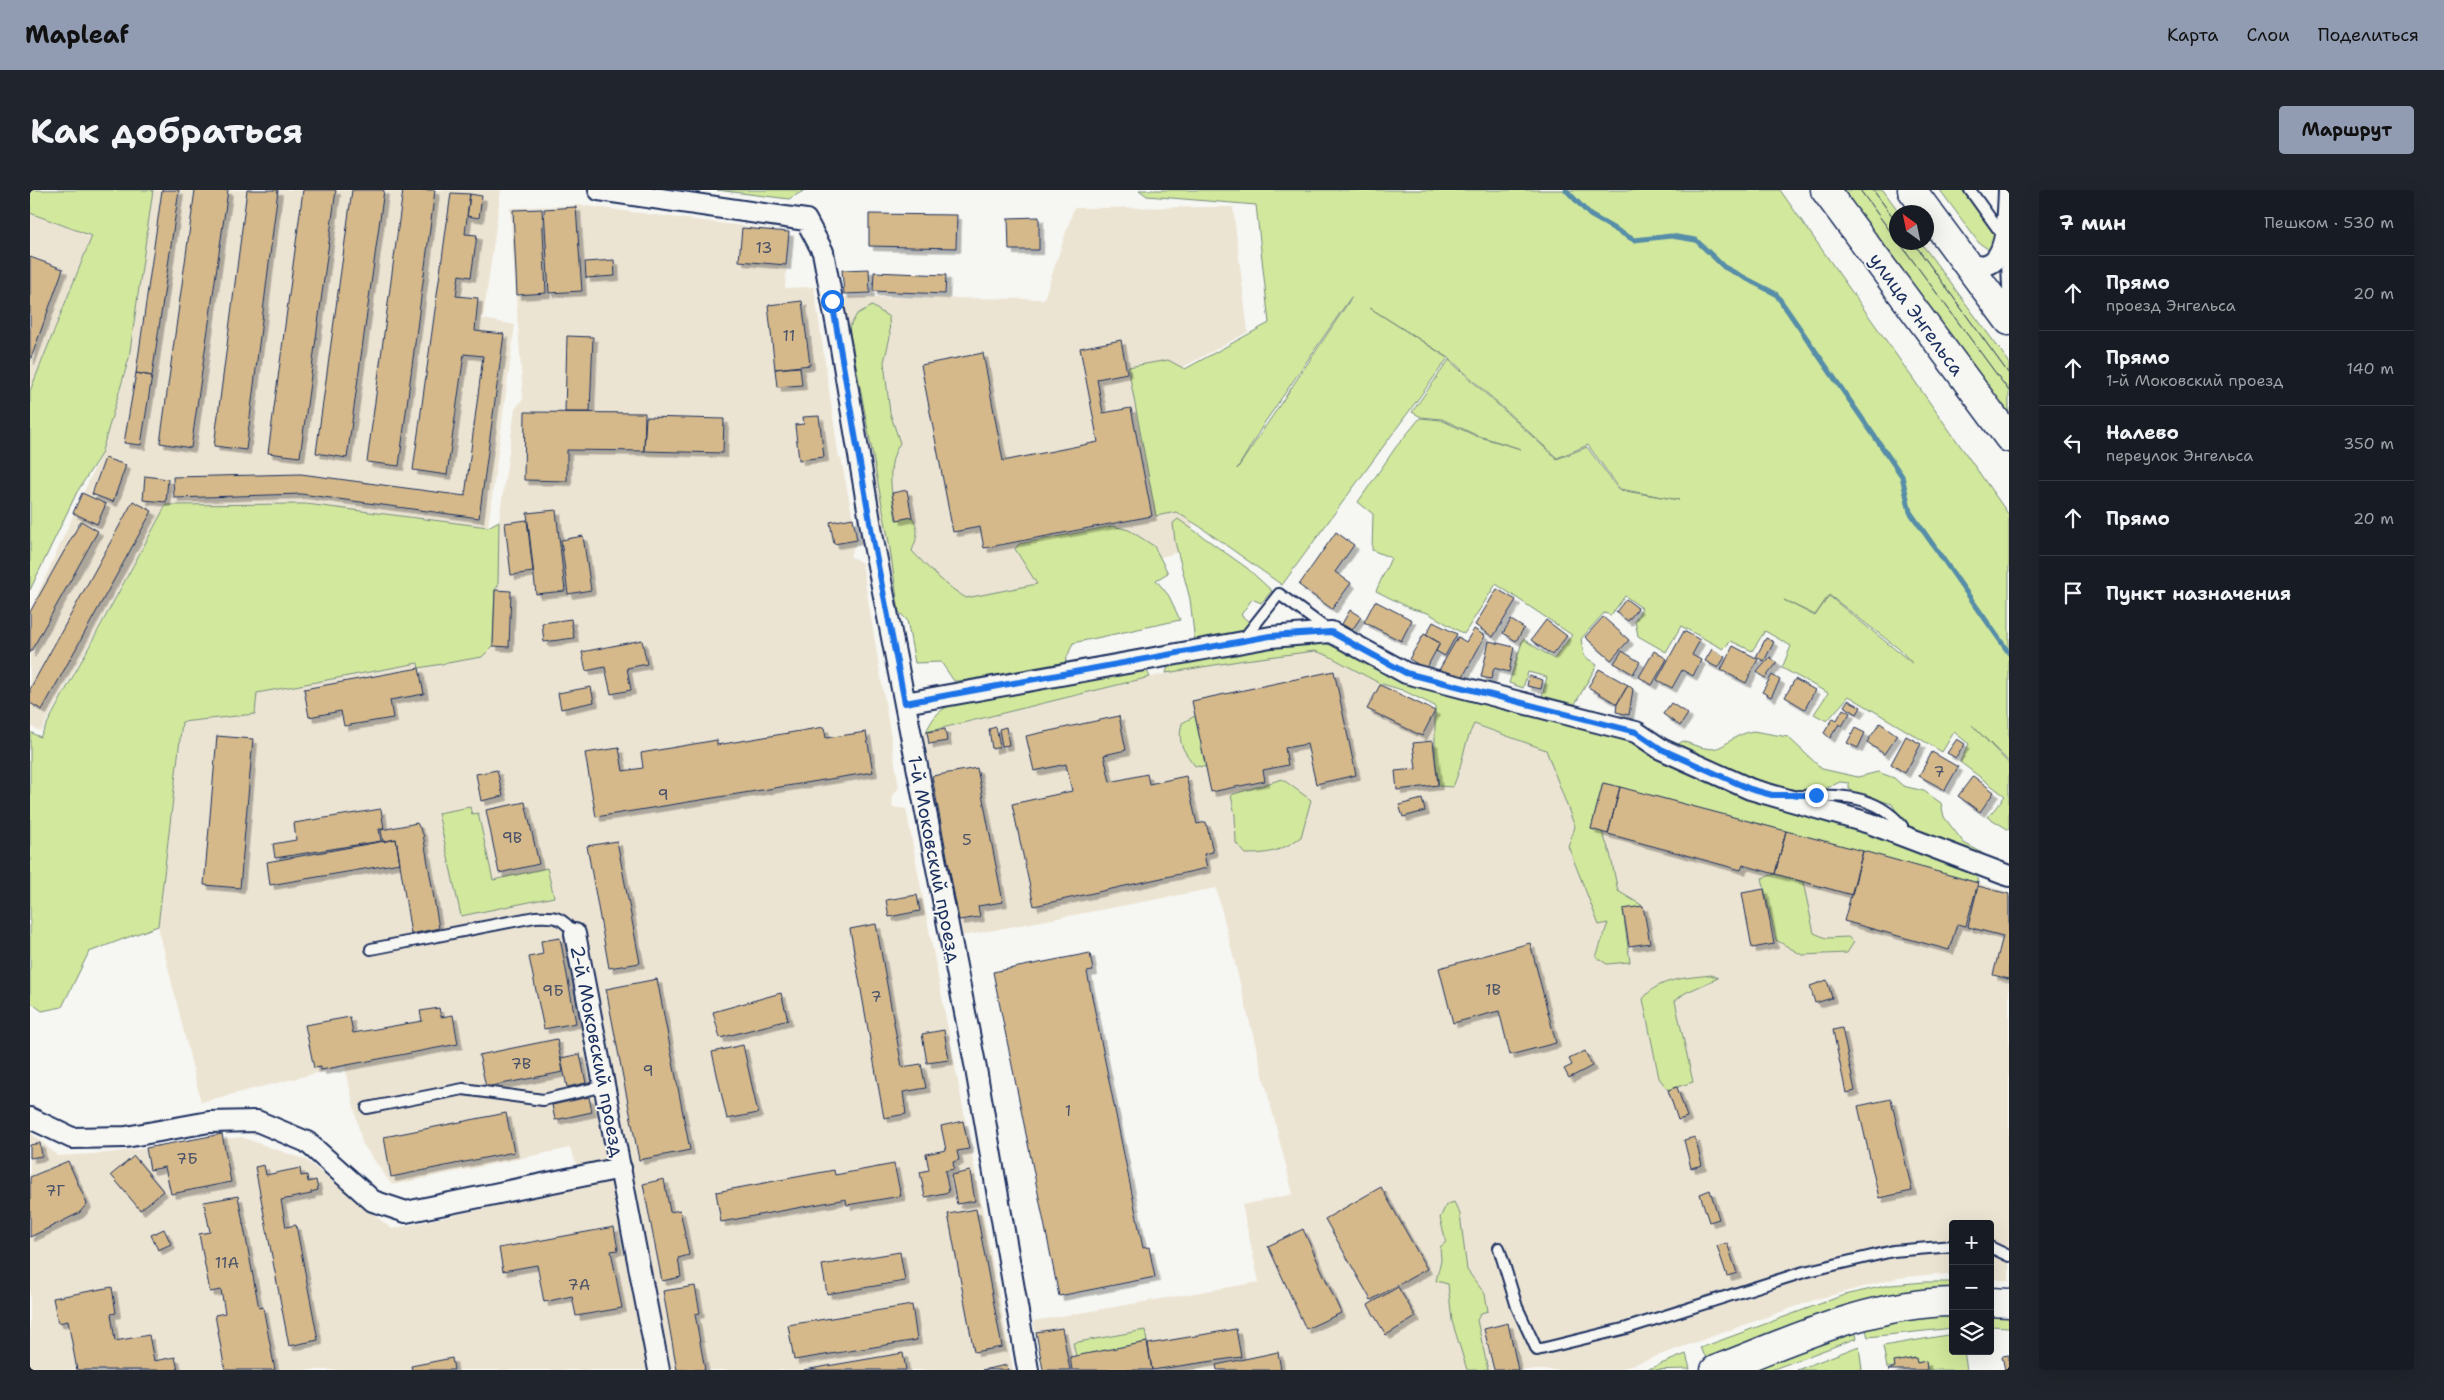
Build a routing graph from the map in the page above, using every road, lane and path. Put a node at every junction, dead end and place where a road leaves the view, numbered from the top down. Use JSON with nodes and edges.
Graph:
{"nodes":[{"id":1,"x":599,"y":190,"type":"edge"},
{"id":2,"x":1825,"y":190,"type":"edge"},
{"id":3,"x":1912,"y":190,"type":"edge"},
{"id":4,"x":1970,"y":190,"type":"edge"},
{"id":5,"x":2008,"y":190,"type":"edge"},
{"id":6,"x":2006,"y":240,"type":"junction"},
{"id":7,"x":1958,"y":252,"type":"junction"},
{"id":8,"x":2009,"y":316,"type":"edge"},
{"id":9,"x":2009,"y":321,"type":"edge"},
{"id":10,"x":2009,"y":438,"type":"edge"},
{"id":11,"x":1331,"y":632,"type":"junction"},
{"id":12,"x":1242,"y":642,"type":"junction"},
{"id":13,"x":905,"y":703,"type":"junction"},
{"id":14,"x":2009,"y":876,"type":"edge"},
{"id":15,"x":576,"y":934,"type":"joint"},
{"id":16,"x":371,"y":950,"type":"dead end"},
{"id":17,"x":606,"y":1086,"type":"junction"},
{"id":18,"x":367,"y":1108,"type":"dead end"},
{"id":19,"x":30,"y":1118,"type":"edge"},
{"id":20,"x":621,"y":1168,"type":"junction"},
{"id":21,"x":1949,"y":1246,"type":"edge"},
{"id":22,"x":1499,"y":1248,"type":"dead end"},
{"id":23,"x":1994,"y":1250,"type":"edge"},
{"id":24,"x":2009,"y":1256,"type":"edge"},
{"id":25,"x":1949,"y":1302,"type":"edge"},
{"id":26,"x":1994,"y":1302,"type":"edge"},
{"id":27,"x":2009,"y":1303,"type":"edge"},
{"id":28,"x":659,"y":1370,"type":"edge"},
{"id":29,"x":1028,"y":1370,"type":"edge"},
{"id":30,"x":1716,"y":1370,"type":"edge"}],
"edges":[{"from":1,"to":13,"type":"street","name":"1-й Моковский проезд"},
{"from":2,"to":10,"type":"main road","name":"улица Энгельса"},
{"from":3,"to":7,"type":"main road"},
{"from":4,"to":6,"type":"lane"},
{"from":5,"to":6,"type":"street"},
{"from":6,"to":7,"type":"street"},
{"from":6,"to":8,"type":"lane"},
{"from":7,"to":9,"type":"main road"},
{"from":11,"to":12,"type":"street"},
{"from":11,"to":12,"type":"lane"},
{"from":11,"to":14,"type":"street"},
{"from":12,"to":13,"type":"street"},
{"from":13,"to":29,"type":"street","name":"1-й Моковский проезд"},
{"from":15,"to":16,"type":"lane"},
{"from":15,"to":17,"type":"street","name":"2-й Моковский проезд"},
{"from":17,"to":18,"type":"lane"},
{"from":17,"to":20,"type":"street","name":"2-й Моковский проезд"},
{"from":19,"to":20,"type":"street","name":"2-й Моковский проезд"},
{"from":20,"to":28,"type":"street","name":"2-й Моковский проезд"},
{"from":21,"to":22,"type":"lane"},
{"from":23,"to":24,"type":"lane"},
{"from":25,"to":30,"type":"main road"},
{"from":26,"to":27,"type":"main road"}]}
